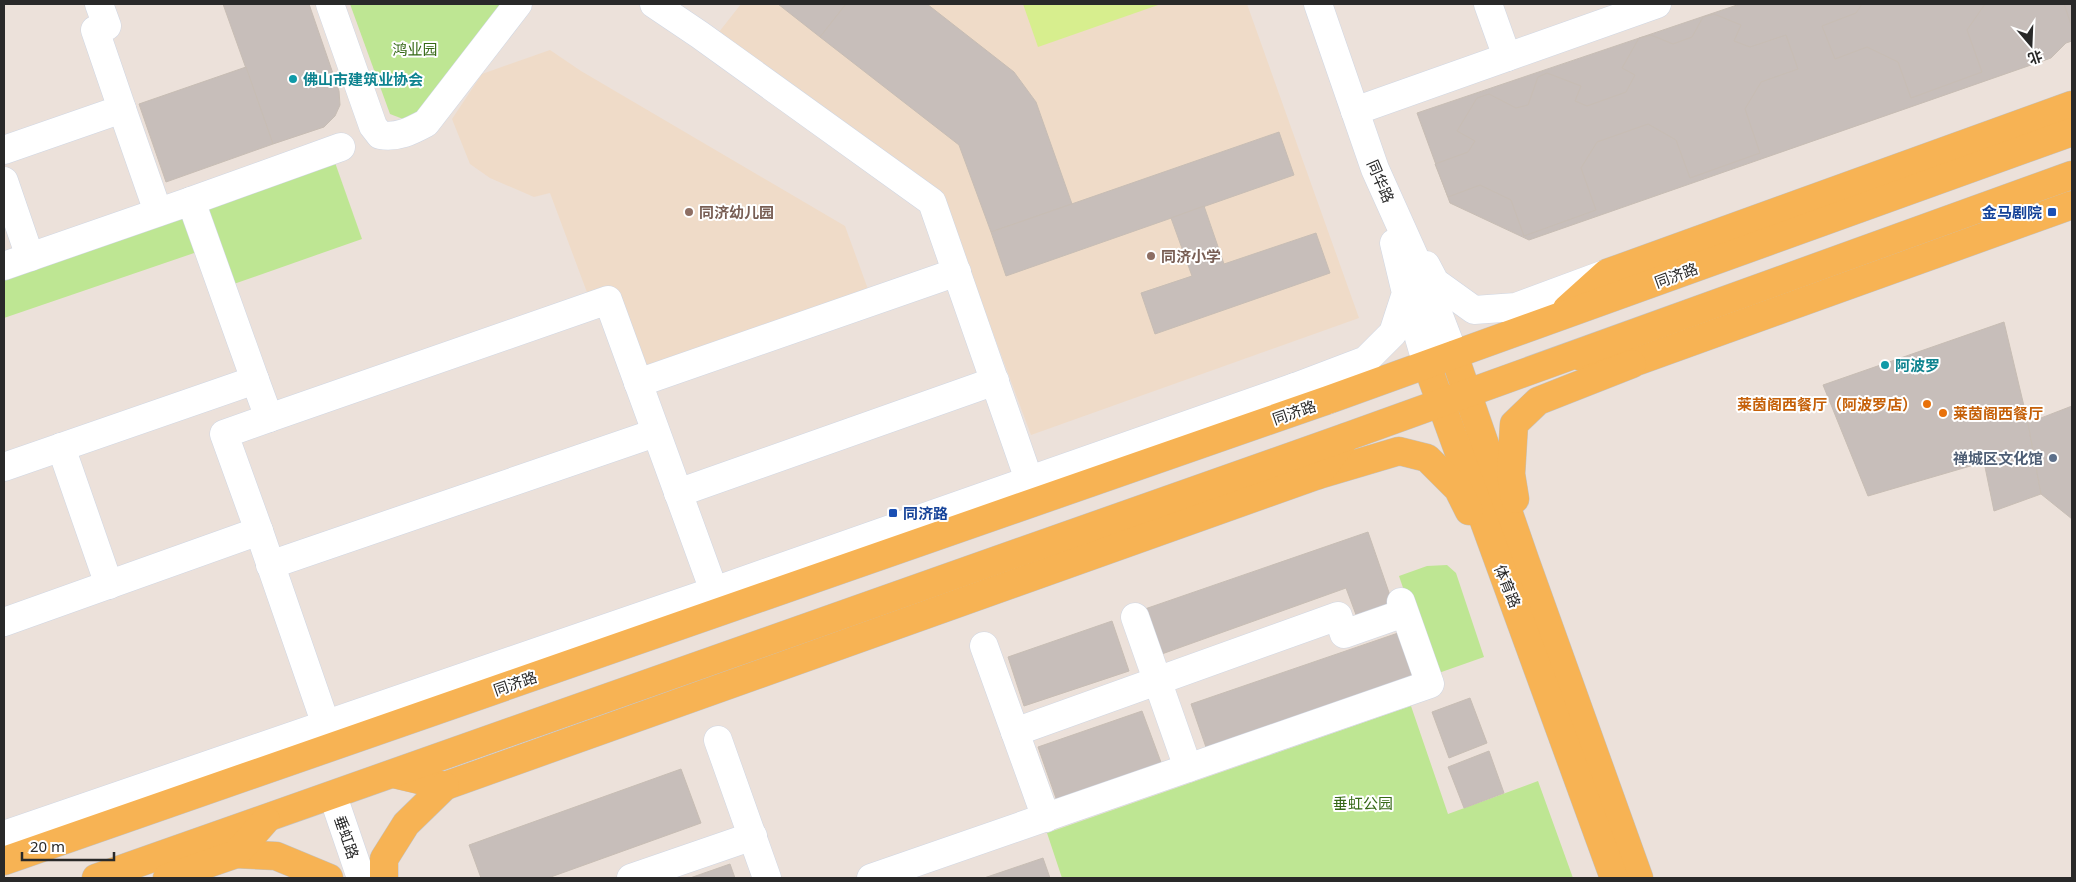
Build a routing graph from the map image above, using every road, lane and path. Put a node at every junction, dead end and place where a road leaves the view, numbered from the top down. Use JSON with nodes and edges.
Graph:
{"nodes":[{"id":1,"x":330,"y":4,"type":"edge"},
{"id":2,"x":518,"y":4,"type":"edge"},
{"id":3,"x":654,"y":4,"type":"edge"},
{"id":4,"x":1318,"y":4,"type":"edge"},
{"id":5,"x":1488,"y":4,"type":"edge"},
{"id":6,"x":1656,"y":4,"type":"edge"},
{"id":7,"x":105,"y":5,"type":"edge"},
{"id":8,"x":1507,"y":57,"type":"junction"},
{"id":9,"x":2072,"y":105,"type":"edge"},
{"id":10,"x":122,"y":109,"type":"junction"},
{"id":11,"x":1355,"y":111,"type":"junction"},
{"id":12,"x":2072,"y":132,"type":"edge"},
{"id":13,"x":341,"y":146,"type":"dead end"},
{"id":14,"x":4,"y":150,"type":"edge"},
{"id":15,"x":1375,"y":169,"type":"junction"},
{"id":16,"x":2072,"y":175,"type":"edge"},
{"id":17,"x":4,"y":181,"type":"edge"},
{"id":18,"x":191,"y":201,"type":"junction"},
{"id":19,"x":2072,"y":205,"type":"edge"},
{"id":20,"x":158,"y":212,"type":"junction"},
{"id":21,"x":30,"y":257,"type":"junction"},
{"id":22,"x":4,"y":266,"type":"edge"},
{"id":23,"x":957,"y":272,"type":"junction"},
{"id":24,"x":1607,"y":273,"type":"junction"},
{"id":25,"x":1417,"y":290,"type":"junction"},
{"id":26,"x":1557,"y":318,"type":"junction"},
{"id":27,"x":1454,"y":355,"type":"junction"},
{"id":28,"x":1571,"y":357,"type":"junction"},
{"id":29,"x":1638,"y":361,"type":"junction"},
{"id":30,"x":1427,"y":365,"type":"junction"},
{"id":31,"x":255,"y":380,"type":"junction"},
{"id":32,"x":995,"y":381,"type":"junction"},
{"id":33,"x":638,"y":383,"type":"junction"},
{"id":34,"x":1296,"y":387,"type":"junction"},
{"id":35,"x":1467,"y":393,"type":"junction"},
{"id":36,"x":210,"y":395,"type":"junction"},
{"id":37,"x":1328,"y":400,"type":"junction"},
{"id":38,"x":1440,"y":403,"type":"junction"},
{"id":39,"x":269,"y":418,"type":"junction"},
{"id":40,"x":655,"y":433,"type":"junction"},
{"id":41,"x":224,"y":434,"type":"junction"},
{"id":42,"x":1346,"y":437,"type":"junction"},
{"id":43,"x":61,"y":447,"type":"junction"},
{"id":44,"x":4,"y":467,"type":"edge"},
{"id":45,"x":1318,"y":475,"type":"junction"},
{"id":46,"x":1029,"y":480,"type":"junction"},
{"id":47,"x":678,"y":493,"type":"junction"},
{"id":48,"x":259,"y":531,"type":"junction"},
{"id":49,"x":1513,"y":564,"type":"junction"},
{"id":50,"x":270,"y":565,"type":"junction"},
{"id":51,"x":109,"y":585,"type":"junction"},
{"id":52,"x":714,"y":591,"type":"junction"},
{"id":53,"x":1135,"y":617,"type":"dead end"},
{"id":54,"x":4,"y":622,"type":"edge"},
{"id":55,"x":984,"y":646,"type":"dead end"},
{"id":56,"x":1157,"y":681,"type":"junction"},
{"id":57,"x":403,"y":698,"type":"junction"},
{"id":58,"x":326,"y":725,"type":"junction"},
{"id":59,"x":380,"y":730,"type":"junction"},
{"id":60,"x":1015,"y":732,"type":"junction"},
{"id":61,"x":718,"y":740,"type":"dead end"},
{"id":62,"x":236,"y":755,"type":"junction"},
{"id":63,"x":1188,"y":768,"type":"junction"},
{"id":64,"x":394,"y":774,"type":"junction"},
{"id":65,"x":221,"y":786,"type":"junction"},
{"id":66,"x":445,"y":786,"type":"junction"},
{"id":67,"x":333,"y":796,"type":"junction"},
{"id":68,"x":268,"y":818,"type":"junction"},
{"id":69,"x":1046,"y":818,"type":"junction"},
{"id":70,"x":4,"y":836,"type":"edge"},
{"id":71,"x":753,"y":836,"type":"junction"},
{"id":72,"x":236,"y":854,"type":"junction"},
{"id":73,"x":4,"y":861,"type":"edge"},
{"id":74,"x":96,"y":878,"type":"edge"},
{"id":75,"x":167,"y":878,"type":"edge"},
{"id":76,"x":329,"y":878,"type":"edge"},
{"id":77,"x":361,"y":878,"type":"edge"},
{"id":78,"x":384,"y":878,"type":"edge"},
{"id":79,"x":631,"y":878,"type":"edge"},
{"id":80,"x":767,"y":878,"type":"edge"},
{"id":81,"x":871,"y":878,"type":"edge"},
{"id":82,"x":1614,"y":878,"type":"edge"},
{"id":83,"x":1639,"y":878,"type":"edge"}],
"edges":[{"from":1,"to":2,"type":"street"},
{"from":3,"to":23,"type":"street"},
{"from":4,"to":11,"type":"street","name":"同华路"},
{"from":5,"to":8,"type":"street"},
{"from":6,"to":8,"type":"street"},
{"from":7,"to":10,"type":"street"},
{"from":8,"to":11,"type":"street"},
{"from":9,"to":24,"type":"main road"},
{"from":10,"to":14,"type":"street"},
{"from":10,"to":20,"type":"street"},
{"from":11,"to":15,"type":"street","name":"同华路"},
{"from":12,"to":26,"type":"main road","name":"同济路"},
{"from":13,"to":18,"type":"street"},
{"from":15,"to":24,"type":"street"},
{"from":15,"to":25,"type":"street","name":"同华路"},
{"from":16,"to":28,"type":"main road"},
{"from":17,"to":21,"type":"street"},
{"from":18,"to":20,"type":"street"},
{"from":18,"to":31,"type":"street"},
{"from":19,"to":29,"type":"main road"},
{"from":20,"to":21,"type":"street"},
{"from":21,"to":22,"type":"street"},
{"from":23,"to":32,"type":"street"},
{"from":23,"to":33,"type":"street"},
{"from":24,"to":26,"type":"main road"},
{"from":25,"to":27,"type":"street","name":"同华路"},
{"from":25,"to":30,"type":"street","name":"体育路"},
{"from":25,"to":34,"type":"street"},
{"from":26,"to":27,"type":"main road","name":"同济路"},
{"from":27,"to":30,"type":"main road","name":"同济路"},
{"from":27,"to":35,"type":"main road","name":"体育路"},
{"from":28,"to":29,"type":"main road"},
{"from":28,"to":35,"type":"main road"},
{"from":29,"to":49,"type":"main road"},
{"from":30,"to":37,"type":"main road","name":"同济路"},
{"from":30,"to":38,"type":"main road","name":"体育路"},
{"from":31,"to":36,"type":"street"},
{"from":31,"to":39,"type":"street"},
{"from":32,"to":46,"type":"street"},
{"from":32,"to":47,"type":"street"},
{"from":33,"to":39,"type":"street"},
{"from":33,"to":40,"type":"street"},
{"from":34,"to":37,"type":"street"},
{"from":34,"to":46,"type":"street"},
{"from":35,"to":38,"type":"main road"},
{"from":35,"to":49,"type":"main road","name":"体育路"},
{"from":36,"to":41,"type":"street"},
{"from":36,"to":43,"type":"street"},
{"from":37,"to":59,"type":"main road","name":"同济路"},
{"from":38,"to":42,"type":"main road"},
{"from":38,"to":49,"type":"main road","name":"体育路"},
{"from":39,"to":41,"type":"street"},
{"from":40,"to":47,"type":"street"},
{"from":40,"to":50,"type":"street"},
{"from":41,"to":48,"type":"street"},
{"from":42,"to":45,"type":"main road"},
{"from":42,"to":64,"type":"main road"},
{"from":43,"to":44,"type":"street"},
{"from":43,"to":51,"type":"street"},
{"from":45,"to":49,"type":"main road"},
{"from":45,"to":66,"type":"main road"},
{"from":46,"to":52,"type":"street"},
{"from":47,"to":52,"type":"street"},
{"from":48,"to":50,"type":"street"},
{"from":48,"to":51,"type":"street"},
{"from":49,"to":82,"type":"main road","name":"体育路"},
{"from":49,"to":83,"type":"main road","name":"体育路"},
{"from":50,"to":58,"type":"street"},
{"from":51,"to":54,"type":"street"},
{"from":52,"to":57,"type":"street"},
{"from":53,"to":56,"type":"street"},
{"from":55,"to":60,"type":"street"},
{"from":56,"to":60,"type":"street"},
{"from":56,"to":63,"type":"street"},
{"from":56,"to":63,"type":"street"},
{"from":57,"to":58,"type":"street"},
{"from":57,"to":59,"type":"street"},
{"from":58,"to":62,"type":"street"},
{"from":59,"to":65,"type":"main road","name":"同济路"},
{"from":60,"to":69,"type":"street"},
{"from":61,"to":71,"type":"street"},
{"from":62,"to":65,"type":"street"},
{"from":62,"to":70,"type":"street"},
{"from":63,"to":69,"type":"street"},
{"from":64,"to":66,"type":"main road"},
{"from":64,"to":67,"type":"main road"},
{"from":65,"to":73,"type":"main road","name":"同济路"},
{"from":66,"to":78,"type":"main road"},
{"from":67,"to":68,"type":"main road"},
{"from":67,"to":77,"type":"street","name":"垂虹路"},
{"from":68,"to":72,"type":"main road"},
{"from":68,"to":74,"type":"main road"},
{"from":69,"to":81,"type":"street"},
{"from":71,"to":79,"type":"street"},
{"from":71,"to":80,"type":"street"},
{"from":72,"to":75,"type":"main road"},
{"from":72,"to":76,"type":"main road"}]}
